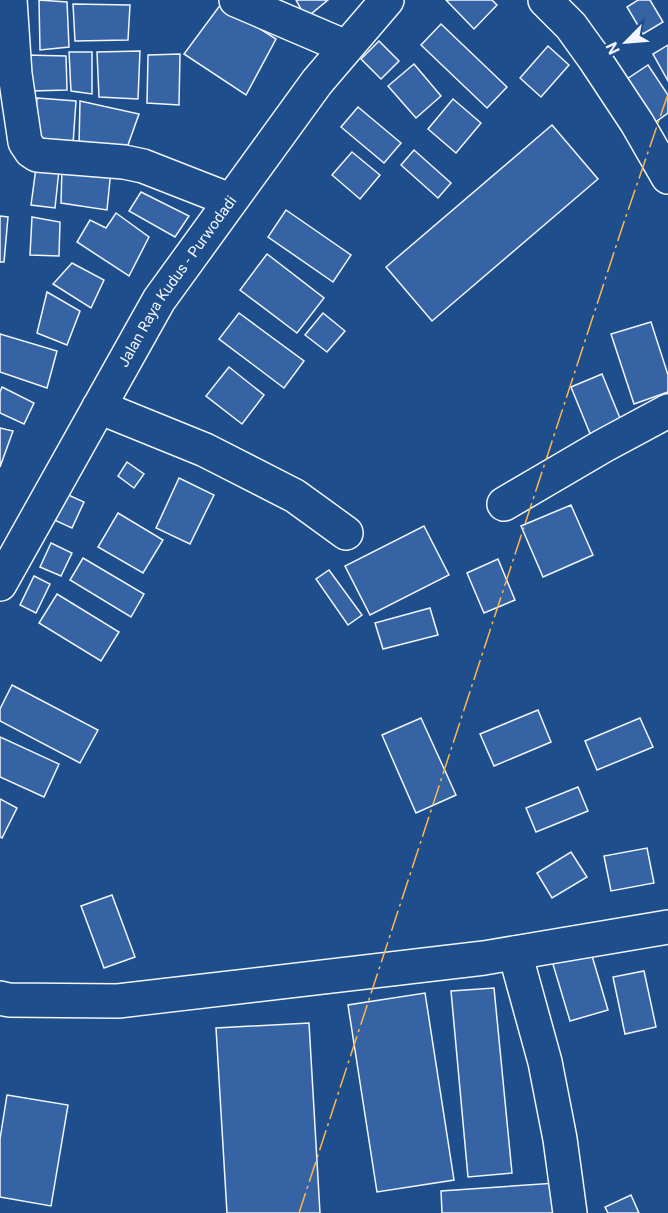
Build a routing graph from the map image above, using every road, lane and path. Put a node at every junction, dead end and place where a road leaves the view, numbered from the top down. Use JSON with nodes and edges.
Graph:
{"nodes":[{"id":1,"x":10,"y":0,"type":"edge"},
{"id":2,"x":236,"y":0,"type":"edge"},
{"id":3,"x":387,"y":0,"type":"edge"},
{"id":4,"x":544,"y":0,"type":"edge"},
{"id":5,"x":346,"y":47,"type":"junction"},
{"id":6,"x":668,"y":177,"type":"edge"},
{"id":7,"x":230,"y":200,"type":"junction"},
{"id":8,"x":99,"y":406,"type":"junction"},
{"id":9,"x":668,"y":411,"type":"edge"},
{"id":10,"x":504,"y":504,"type":"dead end"},
{"id":11,"x":346,"y":534,"type":"dead end"},
{"id":12,"x":0,"y":584,"type":"edge"},
{"id":13,"x":668,"y":927,"type":"edge"},
{"id":14,"x":515,"y":953,"type":"junction"},
{"id":15,"x":0,"y":998,"type":"edge"},
{"id":16,"x":570,"y":1213,"type":"edge"}],
"edges":[{"from":1,"to":7,"type":"street"},
{"from":2,"to":5,"type":"street"},
{"from":3,"to":5,"type":"street","name":"Jalan Raya Kudus - Purwodadi"},
{"from":4,"to":6,"type":"street"},
{"from":5,"to":7,"type":"street","name":"Jalan Raya Kudus - Purwodadi"},
{"from":7,"to":8,"type":"street","name":"Jalan Raya Kudus - Purwodadi"},
{"from":8,"to":11,"type":"street"},
{"from":8,"to":12,"type":"street","name":"Jalan Raya Kudus - Purwodadi"},
{"from":9,"to":10,"type":"street"},
{"from":13,"to":14,"type":"street"},
{"from":14,"to":15,"type":"street"},
{"from":14,"to":16,"type":"street"}]}
